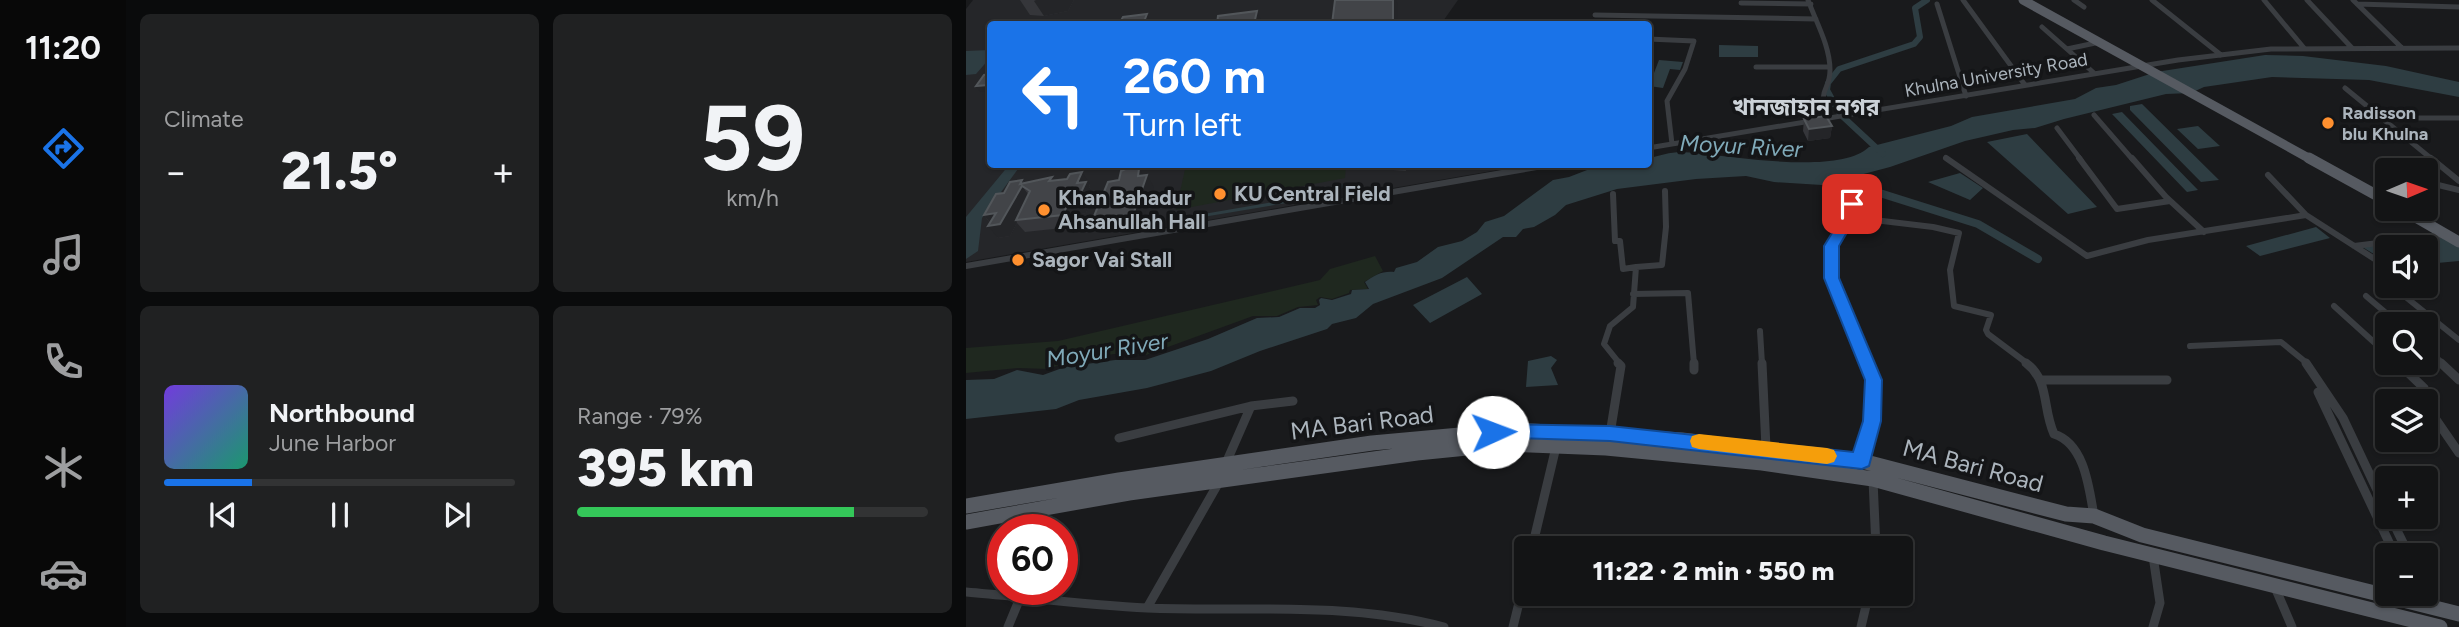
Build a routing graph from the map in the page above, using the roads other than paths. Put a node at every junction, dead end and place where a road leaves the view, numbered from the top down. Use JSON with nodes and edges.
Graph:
{"nodes":[{"id":1,"x":1963,"y":0,"type":"edge"},
{"id":2,"x":2023,"y":0,"type":"edge"},
{"id":3,"x":2074,"y":0,"type":"edge"},
{"id":4,"x":2152,"y":0,"type":"edge"},
{"id":5,"x":2264,"y":0,"type":"edge"},
{"id":6,"x":2307,"y":0,"type":"edge"},
{"id":7,"x":1810,"y":2,"type":"edge"},
{"id":8,"x":2355,"y":2,"type":"edge"},
{"id":9,"x":1741,"y":3,"type":"dead end"},
{"id":10,"x":1937,"y":4,"type":"dead end"},
{"id":11,"x":2459,"y":7,"type":"edge"},
{"id":12,"x":2084,"y":8,"type":"dead end"},
{"id":13,"x":1595,"y":15,"type":"dead end"},
{"id":14,"x":1816,"y":19,"type":"junction"},
{"id":15,"x":2042,"y":27,"type":"dead end"},
{"id":16,"x":1652,"y":39,"type":"edge"},
{"id":17,"x":2100,"y":42,"type":"junction"},
{"id":18,"x":2304,"y":48,"type":"junction"},
{"id":19,"x":2352,"y":48,"type":"junction"},
{"id":20,"x":2402,"y":48,"type":"junction"},
{"id":21,"x":2459,"y":48,"type":"edge"},
{"id":22,"x":2067,"y":49,"type":"junction"},
{"id":23,"x":2222,"y":56,"type":"junction"},
{"id":24,"x":1756,"y":67,"type":"dead end"},
{"id":25,"x":1829,"y":67,"type":"junction"},
{"id":26,"x":2146,"y":67,"type":"junction"},
{"id":27,"x":2094,"y":72,"type":"junction"},
{"id":28,"x":2025,"y":85,"type":"junction"},
{"id":29,"x":2346,"y":88,"type":"dead end"},
{"id":30,"x":1966,"y":96,"type":"junction"},
{"id":31,"x":2094,"y":115,"type":"dead end"},
{"id":32,"x":2238,"y":116,"type":"joint"},
{"id":33,"x":1830,"y":118,"type":"junction"},
{"id":34,"x":2419,"y":118,"type":"dead end"},
{"id":35,"x":2459,"y":118,"type":"edge"},
{"id":36,"x":2057,"y":128,"type":"dead end"},
{"id":37,"x":1672,"y":144,"type":"junction"},
{"id":38,"x":1652,"y":147,"type":"edge"},
{"id":39,"x":1946,"y":158,"type":"dead end"},
{"id":40,"x":1533,"y":168,"type":"edge"},
{"id":41,"x":2267,"y":175,"type":"dead end"},
{"id":42,"x":2459,"y":181,"type":"edge"},
{"id":43,"x":2438,"y":185,"type":"edge"},
{"id":44,"x":2459,"y":190,"type":"edge"},
{"id":45,"x":1665,"y":191,"type":"dead end"},
{"id":46,"x":1861,"y":193,"type":"dead end"},
{"id":47,"x":1613,"y":194,"type":"dead end"},
{"id":48,"x":2375,"y":194,"type":"edge"},
{"id":49,"x":2170,"y":201,"type":"junction"},
{"id":50,"x":2306,"y":215,"type":"junction"},
{"id":51,"x":1849,"y":217,"type":"junction"},
{"id":52,"x":2422,"y":221,"type":"edge"},
{"id":53,"x":2204,"y":232,"type":"junction"},
{"id":54,"x":2445,"y":234,"type":"junction"},
{"id":55,"x":2459,"y":242,"type":"edge"},
{"id":56,"x":2354,"y":246,"type":"junction"},
{"id":57,"x":2375,"y":259,"type":"edge"},
{"id":58,"x":966,"y":266,"type":"edge"},
{"id":59,"x":1636,"y":267,"type":"junction"},
{"id":60,"x":1633,"y":294,"type":"junction"},
{"id":61,"x":2367,"y":296,"type":"dead end"},
{"id":62,"x":2407,"y":298,"type":"edge"},
{"id":63,"x":2334,"y":306,"type":"dead end"},
{"id":64,"x":2385,"y":312,"type":"edge"},
{"id":65,"x":1760,"y":331,"type":"dead end"},
{"id":66,"x":2459,"y":340,"type":"edge"},
{"id":67,"x":2375,"y":343,"type":"edge"},
{"id":68,"x":2190,"y":346,"type":"dead end"},
{"id":69,"x":2438,"y":360,"type":"edge"},
{"id":70,"x":1694,"y":370,"type":"dead end"},
{"id":71,"x":2410,"y":375,"type":"edge"},
{"id":72,"x":2042,"y":380,"type":"junction"},
{"id":73,"x":2167,"y":380,"type":"dead end"},
{"id":74,"x":2459,"y":380,"type":"edge"},
{"id":75,"x":2424,"y":389,"type":"edge"},
{"id":76,"x":2318,"y":393,"type":"dead end"},
{"id":77,"x":1293,"y":401,"type":"dead end"},
{"id":78,"x":1251,"y":406,"type":"junction"},
{"id":79,"x":2327,"y":412,"type":"junction"},
{"id":80,"x":2339,"y":413,"type":"junction"},
{"id":81,"x":2438,"y":423,"type":"edge"},
{"id":82,"x":1610,"y":434,"type":"junction"},
{"id":83,"x":1119,"y":438,"type":"dead end"},
{"id":84,"x":1556,"y":446,"type":"junction"},
{"id":85,"x":1766,"y":448,"type":"junction"},
{"id":86,"x":2459,"y":453,"type":"edge"},
{"id":87,"x":1862,"y":461,"type":"junction"},
{"id":88,"x":1226,"y":464,"type":"junction"},
{"id":89,"x":1873,"y":479,"type":"junction"},
{"id":90,"x":1219,"y":481,"type":"junction"},
{"id":91,"x":2375,"y":486,"type":"edge"},
{"id":92,"x":966,"y":506,"type":"edge"},
{"id":93,"x":2094,"y":516,"type":"junction"},
{"id":94,"x":966,"y":522,"type":"edge"},
{"id":95,"x":1535,"y":536,"type":"edge"},
{"id":96,"x":1875,"y":536,"type":"edge"},
{"id":97,"x":2389,"y":543,"type":"edge"},
{"id":98,"x":2153,"y":555,"type":"junction"},
{"id":99,"x":2273,"y":584,"type":"junction"},
{"id":100,"x":2375,"y":589,"type":"edge"},
{"id":101,"x":966,"y":592,"type":"edge"},
{"id":102,"x":987,"y":594,"type":"edge"},
{"id":103,"x":1078,"y":603,"type":"edge"},
{"id":104,"x":1017,"y":605,"type":"edge"},
{"id":105,"x":1518,"y":606,"type":"edge"},
{"id":106,"x":1866,"y":606,"type":"edge"},
{"id":107,"x":2432,"y":606,"type":"edge"},
{"id":108,"x":1147,"y":608,"type":"junction"},
{"id":109,"x":2436,"y":608,"type":"joint"},
{"id":110,"x":2459,"y":614,"type":"edge"},
{"id":111,"x":1410,"y":618,"type":"junction"},
{"id":112,"x":1007,"y":627,"type":"edge"},
{"id":113,"x":1403,"y":627,"type":"edge"},
{"id":114,"x":1444,"y":627,"type":"edge"},
{"id":115,"x":1513,"y":627,"type":"edge"},
{"id":116,"x":1861,"y":627,"type":"edge"},
{"id":117,"x":2153,"y":627,"type":"edge"},
{"id":118,"x":2292,"y":627,"type":"edge"},
{"id":119,"x":2440,"y":627,"type":"edge"}],
"edges":[{"from":1,"to":28,"type":"street"},
{"from":2,"to":17,"type":"main road"},
{"from":3,"to":12,"type":"street"},
{"from":4,"to":23,"type":"street"},
{"from":5,"to":18,"type":"street"},
{"from":6,"to":19,"type":"street"},
{"from":7,"to":9,"type":"street"},
{"from":7,"to":14,"type":"street"},
{"from":8,"to":11,"type":"street"},
{"from":8,"to":20,"type":"street"},
{"from":10,"to":30,"type":"street"},
{"from":13,"to":14,"type":"street"},
{"from":14,"to":25,"type":"street"},
{"from":15,"to":22,"type":"street"},
{"from":16,"to":37,"type":"street"},
{"from":17,"to":22,"type":"street"},
{"from":17,"to":26,"type":"main road"},
{"from":18,"to":19,"type":"street","name":"Khulna University Road"},
{"from":18,"to":23,"type":"street","name":"Khulna University Road"},
{"from":19,"to":20,"type":"street","name":"Khulna University Road"},
{"from":20,"to":21,"type":"street","name":"Khulna University Road"},
{"from":22,"to":27,"type":"street"},
{"from":23,"to":26,"type":"street","name":"Khulna University Road"},
{"from":24,"to":25,"type":"street"},
{"from":25,"to":33,"type":"street"},
{"from":26,"to":27,"type":"street","name":"Khulna University Road"},
{"from":26,"to":32,"type":"main road"},
{"from":27,"to":28,"type":"street","name":"Khulna University Road"},
{"from":28,"to":30,"type":"street","name":"Khulna University Road"},
{"from":29,"to":42,"type":"street"},
{"from":30,"to":33,"type":"street","name":"Khulna University Road"},
{"from":31,"to":49,"type":"street"},
{"from":32,"to":48,"type":"main road"},
{"from":33,"to":37,"type":"street","name":"Khulna University Road"},
{"from":34,"to":35,"type":"street"},
{"from":36,"to":49,"type":"street"},
{"from":37,"to":38,"type":"street","name":"Khulna University Road"},
{"from":39,"to":53,"type":"street"},
{"from":40,"to":58,"type":"street"},
{"from":41,"to":50,"type":"street"},
{"from":43,"to":44,"type":"street"},
{"from":45,"to":59,"type":"street"},
{"from":46,"to":51,"type":"street"},
{"from":47,"to":59,"type":"street"},
{"from":49,"to":53,"type":"street"},
{"from":50,"to":53,"type":"street"},
{"from":50,"to":56,"type":"street"},
{"from":51,"to":72,"type":"street"},
{"from":51,"to":87,"type":"street"},
{"from":52,"to":54,"type":"main road"},
{"from":54,"to":55,"type":"main road"},
{"from":54,"to":56,"type":"street"},
{"from":56,"to":57,"type":"street"},
{"from":59,"to":60,"type":"street"},
{"from":60,"to":70,"type":"street"},
{"from":60,"to":82,"type":"street"},
{"from":61,"to":64,"type":"street"},
{"from":62,"to":66,"type":"street"},
{"from":63,"to":67,"type":"street"},
{"from":65,"to":85,"type":"street"},
{"from":68,"to":80,"type":"street"},
{"from":69,"to":74,"type":"street"},
{"from":71,"to":75,"type":"street"},
{"from":72,"to":73,"type":"street"},
{"from":72,"to":93,"type":"street"},
{"from":76,"to":79,"type":"street"},
{"from":77,"to":78,"type":"street"},
{"from":78,"to":83,"type":"street"},
{"from":78,"to":88,"type":"street"},
{"from":79,"to":80,"type":"street"},
{"from":79,"to":97,"type":"street"},
{"from":80,"to":91,"type":"street"},
{"from":81,"to":86,"type":"street"},
{"from":82,"to":85,"type":"main road","name":"MA Bari Road"},
{"from":82,"to":88,"type":"main road","name":"MA Bari Road"},
{"from":84,"to":89,"type":"main road","name":"MA Bari Road"},
{"from":84,"to":90,"type":"main road","name":"MA Bari Road"},
{"from":84,"to":95,"type":"street"},
{"from":85,"to":87,"type":"main road","name":"MA Bari Road"},
{"from":87,"to":93,"type":"main road","name":"MA Bari Road"},
{"from":88,"to":92,"type":"main road","name":"MA Bari Road"},
{"from":89,"to":96,"type":"street"},
{"from":89,"to":98,"type":"main road","name":"MA Bari Road"},
{"from":90,"to":94,"type":"main road","name":"MA Bari Road"},
{"from":90,"to":108,"type":"street"},
{"from":93,"to":100,"type":"main road","name":"MA Bari Road"},
{"from":98,"to":99,"type":"main road","name":"MA Bari Road"},
{"from":98,"to":117,"type":"street"},
{"from":99,"to":118,"type":"street"},
{"from":99,"to":119,"type":"main road","name":"MA Bari Road"},
{"from":101,"to":102,"type":"street"},
{"from":103,"to":108,"type":"street"},
{"from":104,"to":112,"type":"street"},
{"from":105,"to":115,"type":"street"},
{"from":106,"to":116,"type":"street"},
{"from":107,"to":109,"type":"main road","name":"MA Bari Road"},
{"from":108,"to":111,"type":"street"},
{"from":109,"to":110,"type":"main road","name":"MA Bari Road"},
{"from":111,"to":113,"type":"street"},
{"from":111,"to":114,"type":"street"}]}
